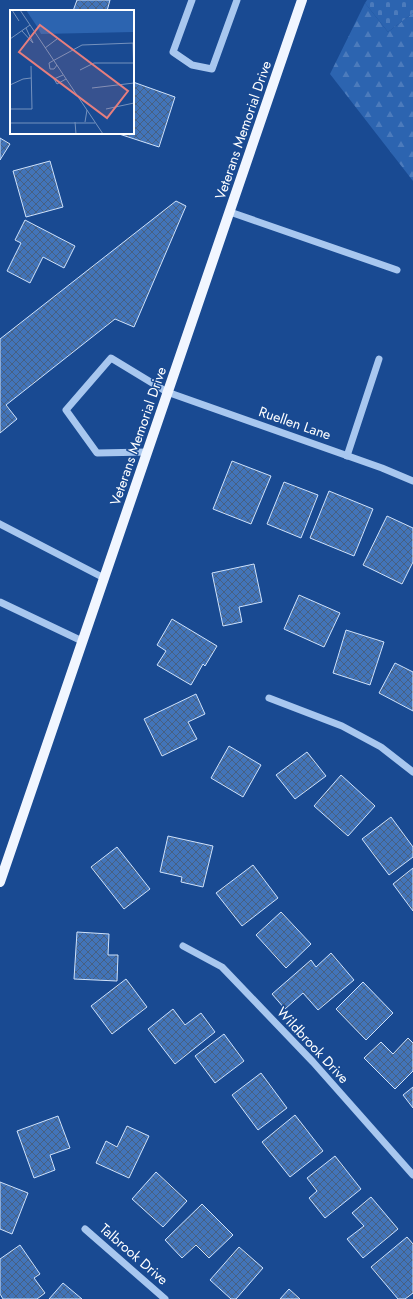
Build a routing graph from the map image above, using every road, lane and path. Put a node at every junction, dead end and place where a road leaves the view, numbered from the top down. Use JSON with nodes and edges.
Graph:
{"nodes":[{"id":1,"x":192,"y":0,"type":"edge"},
{"id":2,"x":237,"y":0,"type":"edge"},
{"id":3,"x":302,"y":0,"type":"edge"},
{"id":4,"x":230,"y":212,"type":"junction"},
{"id":5,"x":397,"y":270,"type":"dead end"},
{"id":6,"x":379,"y":359,"type":"dead end"},
{"id":7,"x":167,"y":392,"type":"junction"},
{"id":8,"x":147,"y":452,"type":"junction"},
{"id":9,"x":347,"y":456,"type":"junction"},
{"id":10,"x":413,"y":481,"type":"edge"},
{"id":11,"x":0,"y":524,"type":"edge"},
{"id":12,"x":104,"y":578,"type":"junction"},
{"id":13,"x":0,"y":602,"type":"edge"},
{"id":14,"x":82,"y":642,"type":"junction"},
{"id":15,"x":269,"y":698,"type":"dead end"},
{"id":16,"x":413,"y":772,"type":"edge"},
{"id":17,"x":0,"y":882,"type":"edge"},
{"id":18,"x":183,"y":946,"type":"dead end"},
{"id":19,"x":413,"y":1175,"type":"edge"},
{"id":20,"x":85,"y":1229,"type":"dead end"},
{"id":21,"x":165,"y":1299,"type":"edge"}],
"edges":[{"from":1,"to":2,"type":"street"},
{"from":3,"to":4,"type":"main road","name":"Veterans Memorial Drive"},
{"from":4,"to":5,"type":"street"},
{"from":4,"to":7,"type":"main road","name":"Veterans Memorial Drive"},
{"from":6,"to":9,"type":"street"},
{"from":7,"to":8,"type":"main road","name":"Veterans Memorial Drive"},
{"from":7,"to":8,"type":"street","name":"Ruellen Lane"},
{"from":7,"to":9,"type":"street","name":"Ruellen Lane"},
{"from":8,"to":12,"type":"main road","name":"Veterans Memorial Drive"},
{"from":9,"to":10,"type":"street","name":"Ruellen Lane"},
{"from":11,"to":12,"type":"street"},
{"from":12,"to":14,"type":"main road","name":"Veterans Memorial Drive"},
{"from":13,"to":14,"type":"street"},
{"from":14,"to":17,"type":"main road","name":"Veterans Memorial Drive"},
{"from":15,"to":16,"type":"street"},
{"from":18,"to":19,"type":"street","name":"Wildbrook Drive"},
{"from":20,"to":21,"type":"street","name":"Talbrook Drive"}]}
